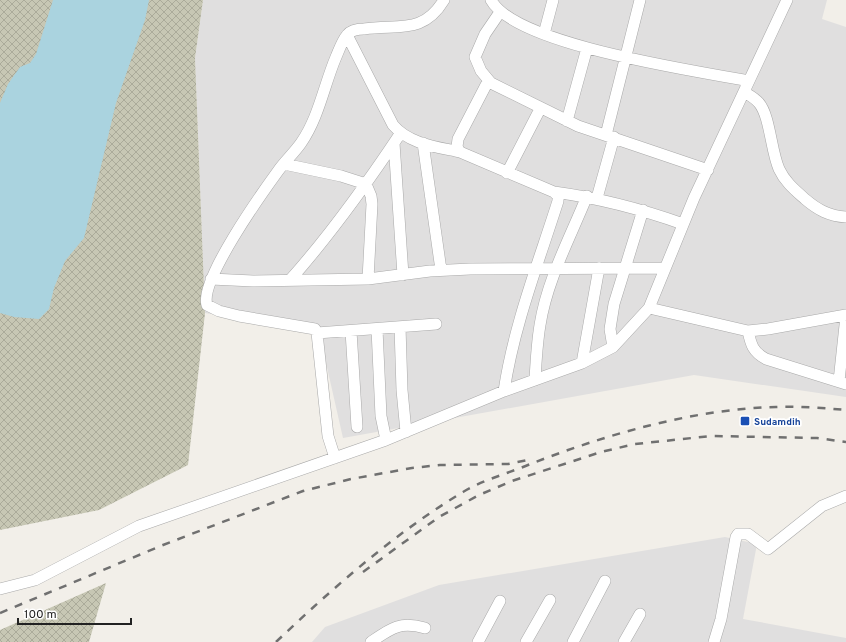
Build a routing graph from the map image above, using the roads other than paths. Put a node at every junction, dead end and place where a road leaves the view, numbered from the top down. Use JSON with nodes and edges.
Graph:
{"nodes":[{"id":1,"x":443,"y":0,"type":"edge"},
{"id":2,"x":491,"y":0,"type":"edge"},
{"id":3,"x":553,"y":0,"type":"edge"},
{"id":4,"x":640,"y":0,"type":"edge"},
{"id":5,"x":787,"y":0,"type":"edge"},
{"id":6,"x":500,"y":12,"type":"junction"},
{"id":7,"x":544,"y":34,"type":"junction"},
{"id":8,"x":347,"y":35,"type":"junction"},
{"id":9,"x":587,"y":48,"type":"junction"},
{"id":10,"x":627,"y":57,"type":"junction"},
{"id":11,"x":749,"y":81,"type":"junction"},
{"id":12,"x":491,"y":83,"type":"junction"},
{"id":13,"x":744,"y":92,"type":"junction"},
{"id":14,"x":540,"y":109,"type":"junction"},
{"id":15,"x":567,"y":121,"type":"junction"},
{"id":16,"x":610,"y":136,"type":"junction"},
{"id":17,"x":397,"y":138,"type":"junction"},
{"id":18,"x":423,"y":143,"type":"junction"},
{"id":19,"x":460,"y":152,"type":"junction"},
{"id":20,"x":284,"y":164,"type":"junction"},
{"id":21,"x":708,"y":170,"type":"junction"},
{"id":22,"x":507,"y":173,"type":"junction"},
{"id":23,"x":366,"y":184,"type":"junction"},
{"id":24,"x":554,"y":192,"type":"junction"},
{"id":25,"x":592,"y":197,"type":"junction"},
{"id":26,"x":643,"y":210,"type":"junction"},
{"id":27,"x":846,"y":217,"type":"edge"},
{"id":28,"x":683,"y":224,"type":"junction"},
{"id":29,"x":535,"y":268,"type":"junction"},
{"id":30,"x":556,"y":268,"type":"junction"},
{"id":31,"x":599,"y":268,"type":"junction"},
{"id":32,"x":626,"y":268,"type":"junction"},
{"id":33,"x":665,"y":268,"type":"junction"},
{"id":34,"x":441,"y":270,"type":"junction"},
{"id":35,"x":403,"y":275,"type":"junction"},
{"id":36,"x":211,"y":279,"type":"junction"},
{"id":37,"x":368,"y":279,"type":"junction"},
{"id":38,"x":290,"y":280,"type":"junction"},
{"id":39,"x":649,"y":308,"type":"junction"},
{"id":40,"x":846,"y":315,"type":"edge"},
{"id":41,"x":436,"y":324,"type":"dead end"},
{"id":42,"x":400,"y":327,"type":"junction"},
{"id":43,"x":377,"y":329,"type":"junction"},
{"id":44,"x":351,"y":331,"type":"junction"},
{"id":45,"x":748,"y":331,"type":"junction"},
{"id":46,"x":317,"y":333,"type":"junction"},
{"id":47,"x":613,"y":347,"type":"junction"},
{"id":48,"x":582,"y":363,"type":"junction"},
{"id":49,"x":535,"y":380,"type":"junction"},
{"id":50,"x":842,"y":383,"type":"edge"},
{"id":51,"x":504,"y":391,"type":"junction"},
{"id":52,"x":357,"y":427,"type":"dead end"},
{"id":53,"x":406,"y":432,"type":"junction"},
{"id":54,"x":386,"y":440,"type":"junction"},
{"id":55,"x":335,"y":458,"type":"junction"},
{"id":56,"x":846,"y":496,"type":"edge"},
{"id":57,"x":605,"y":581,"type":"dead end"},
{"id":58,"x":0,"y":589,"type":"edge"},
{"id":59,"x":550,"y":600,"type":"dead end"},
{"id":60,"x":500,"y":601,"type":"dead end"},
{"id":61,"x":640,"y":614,"type":"dead end"},
{"id":62,"x":425,"y":628,"type":"dead end"},
{"id":63,"x":371,"y":642,"type":"edge"},
{"id":64,"x":478,"y":642,"type":"edge"},
{"id":65,"x":526,"y":642,"type":"edge"},
{"id":66,"x":573,"y":642,"type":"edge"},
{"id":67,"x":624,"y":642,"type":"edge"},
{"id":68,"x":714,"y":642,"type":"edge"}],
"edges":[{"from":1,"to":8,"type":"street"},
{"from":2,"to":6,"type":"street"},
{"from":3,"to":7,"type":"street"},
{"from":4,"to":10,"type":"street"},
{"from":5,"to":11,"type":"street"},
{"from":6,"to":7,"type":"street"},
{"from":6,"to":12,"type":"street"},
{"from":7,"to":9,"type":"street"},
{"from":8,"to":17,"type":"street"},
{"from":8,"to":20,"type":"street"},
{"from":9,"to":10,"type":"street"},
{"from":9,"to":15,"type":"street"},
{"from":10,"to":11,"type":"street"},
{"from":10,"to":16,"type":"street"},
{"from":11,"to":13,"type":"street"},
{"from":12,"to":14,"type":"street"},
{"from":12,"to":19,"type":"street"},
{"from":13,"to":21,"type":"street"},
{"from":13,"to":27,"type":"street"},
{"from":14,"to":15,"type":"street"},
{"from":14,"to":22,"type":"street"},
{"from":15,"to":16,"type":"street"},
{"from":16,"to":21,"type":"street"},
{"from":16,"to":25,"type":"street"},
{"from":17,"to":18,"type":"street"},
{"from":17,"to":23,"type":"street"},
{"from":17,"to":35,"type":"street"},
{"from":18,"to":19,"type":"street"},
{"from":18,"to":34,"type":"street"},
{"from":19,"to":22,"type":"street"},
{"from":20,"to":23,"type":"street"},
{"from":20,"to":36,"type":"street"},
{"from":21,"to":28,"type":"street"},
{"from":22,"to":24,"type":"street"},
{"from":23,"to":37,"type":"street"},
{"from":23,"to":38,"type":"street"},
{"from":24,"to":25,"type":"street"},
{"from":24,"to":29,"type":"street"},
{"from":25,"to":26,"type":"street"},
{"from":25,"to":30,"type":"street"},
{"from":26,"to":28,"type":"street"},
{"from":26,"to":32,"type":"street"},
{"from":28,"to":33,"type":"street"},
{"from":29,"to":30,"type":"street"},
{"from":29,"to":34,"type":"street"},
{"from":29,"to":51,"type":"street"},
{"from":30,"to":31,"type":"street"},
{"from":30,"to":49,"type":"street"},
{"from":31,"to":32,"type":"street"},
{"from":31,"to":48,"type":"street"},
{"from":32,"to":33,"type":"street"},
{"from":32,"to":47,"type":"street"},
{"from":33,"to":39,"type":"street"},
{"from":34,"to":35,"type":"street"},
{"from":35,"to":37,"type":"street"},
{"from":36,"to":38,"type":"street"},
{"from":36,"to":46,"type":"street"},
{"from":37,"to":38,"type":"street"},
{"from":39,"to":45,"type":"street"},
{"from":39,"to":47,"type":"street"},
{"from":40,"to":45,"type":"street"},
{"from":40,"to":50,"type":"street"},
{"from":41,"to":42,"type":"street"},
{"from":42,"to":43,"type":"street"},
{"from":42,"to":53,"type":"street"},
{"from":43,"to":44,"type":"street"},
{"from":43,"to":54,"type":"street"},
{"from":44,"to":46,"type":"street"},
{"from":44,"to":52,"type":"street"},
{"from":45,"to":50,"type":"street"},
{"from":46,"to":55,"type":"street"},
{"from":47,"to":48,"type":"street"},
{"from":48,"to":49,"type":"street"},
{"from":49,"to":51,"type":"street"},
{"from":51,"to":53,"type":"street"},
{"from":53,"to":54,"type":"street"},
{"from":54,"to":55,"type":"street"},
{"from":55,"to":58,"type":"street"},
{"from":56,"to":68,"type":"street"},
{"from":57,"to":66,"type":"street"},
{"from":59,"to":65,"type":"street"},
{"from":60,"to":64,"type":"street"},
{"from":61,"to":67,"type":"street"},
{"from":62,"to":63,"type":"street"}]}
